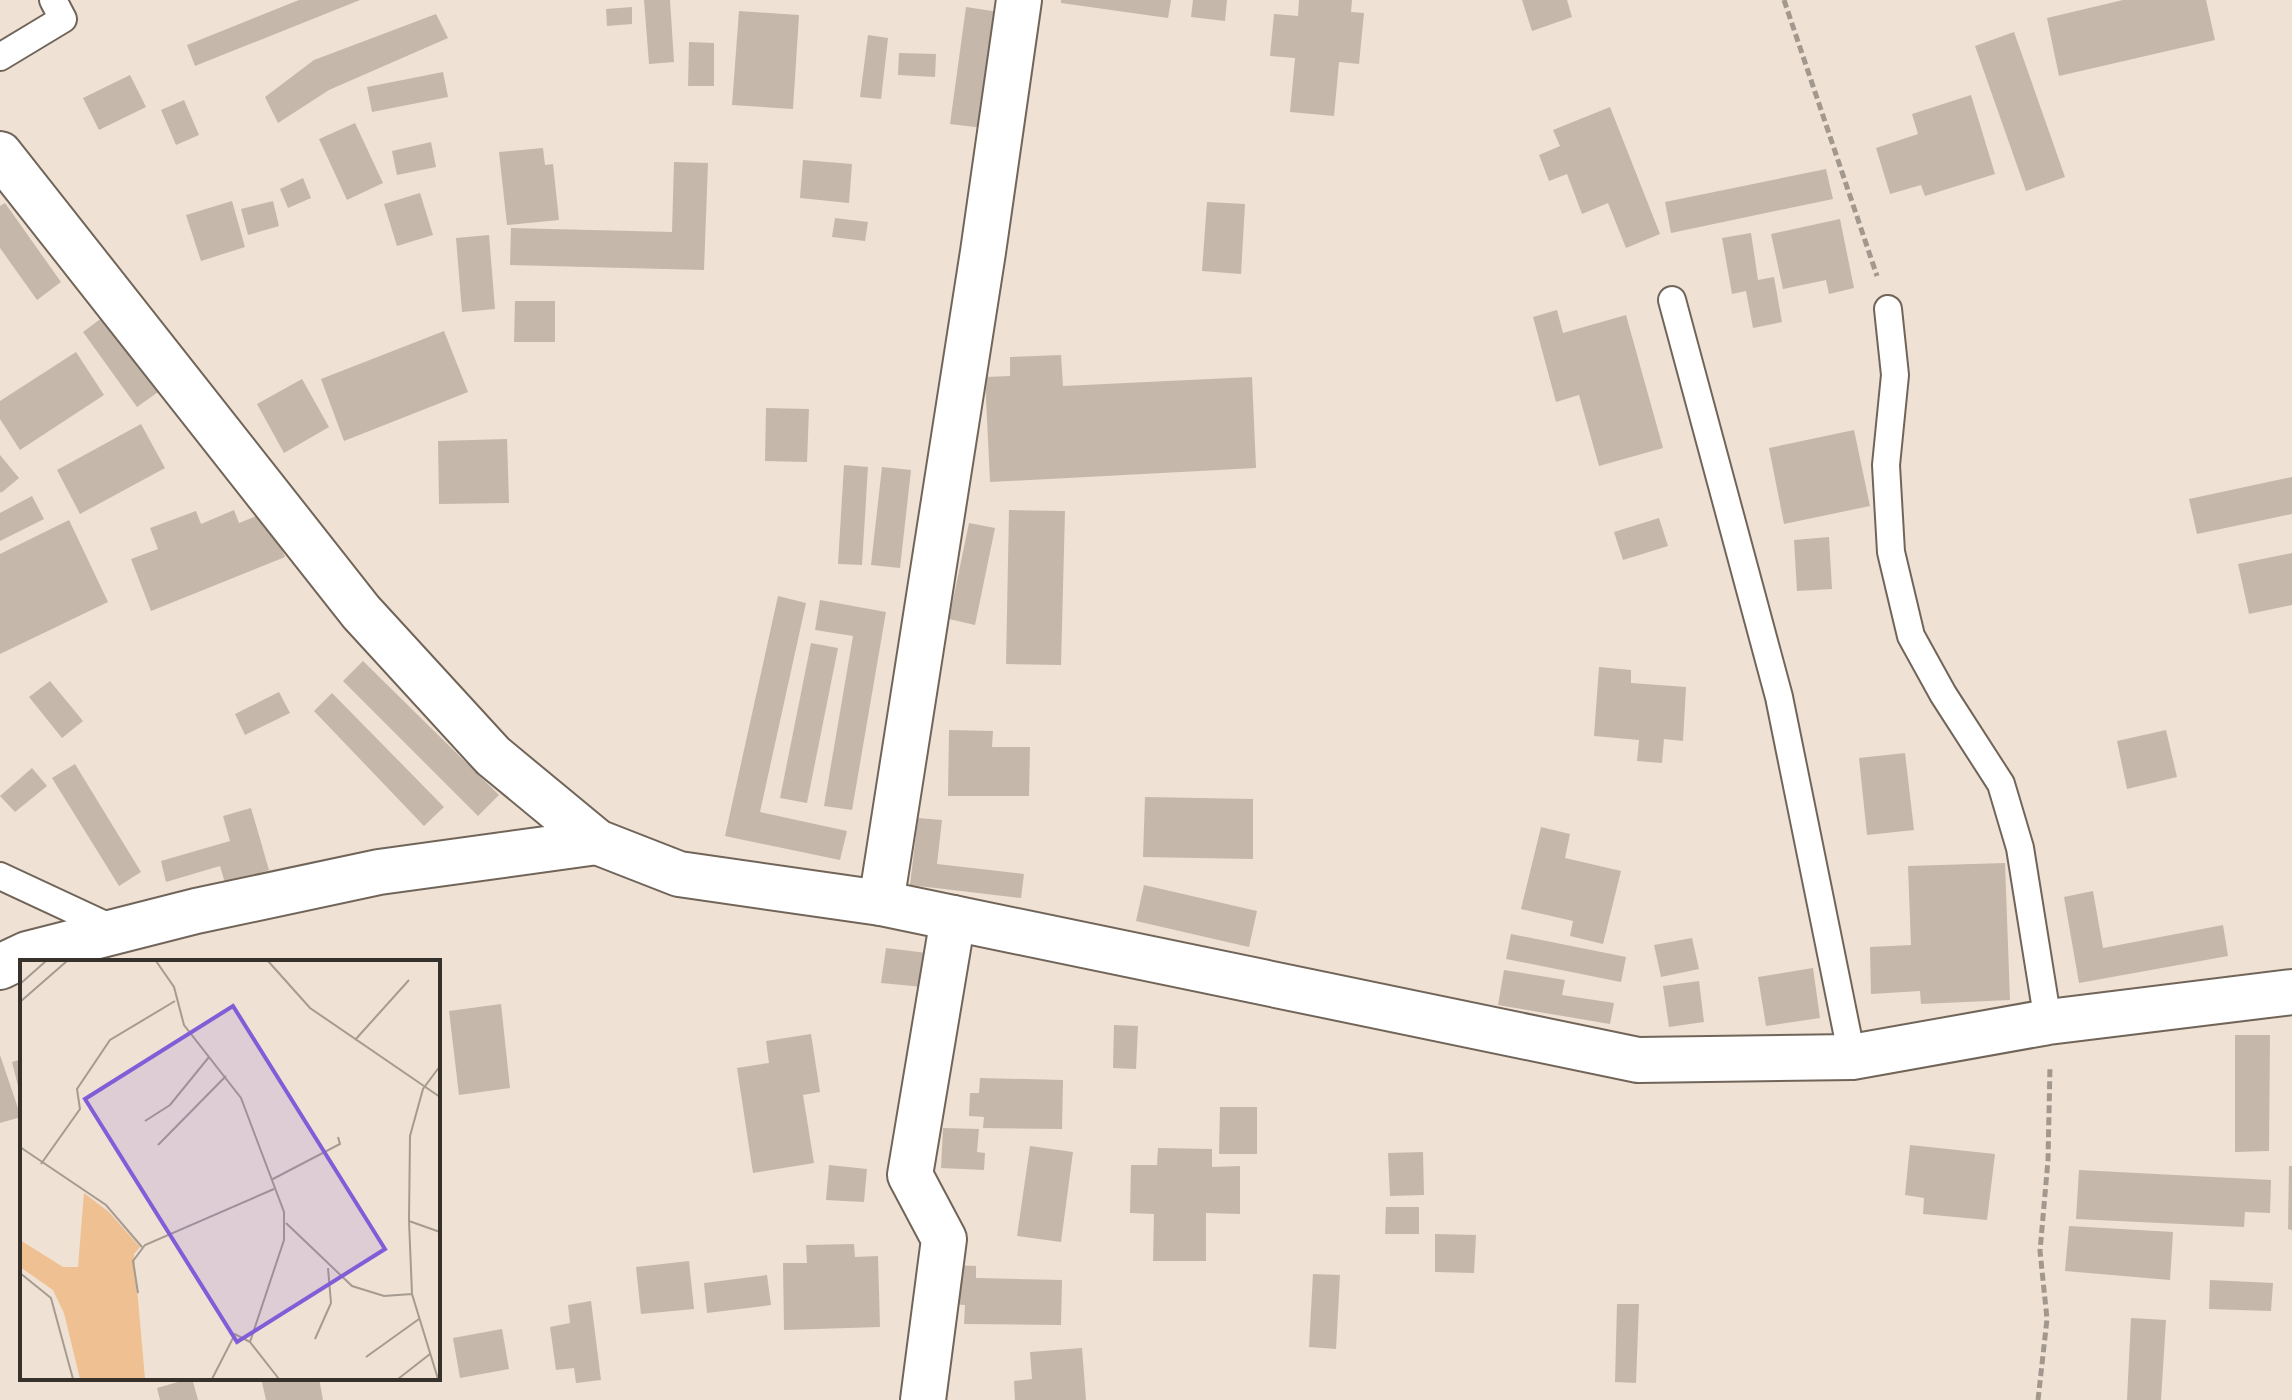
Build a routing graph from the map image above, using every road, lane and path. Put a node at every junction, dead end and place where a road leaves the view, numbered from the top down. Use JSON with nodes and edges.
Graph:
{"nodes":[{"id":1,"x":53,"y":0,"type":"edge"},
{"id":2,"x":1019,"y":0,"type":"edge"},
{"id":3,"x":1784,"y":0,"type":"edge"},
{"id":4,"x":0,"y":57,"type":"edge"},
{"id":5,"x":0,"y":154,"type":"edge"},
{"id":6,"x":1672,"y":300,"type":"dead end"},
{"id":7,"x":1888,"y":309,"type":"joint"},
{"id":8,"x":597,"y":842,"type":"junction"},
{"id":9,"x":0,"y":876,"type":"edge"},
{"id":10,"x":881,"y":903,"type":"junction"},
{"id":11,"x":953,"y":918,"type":"junction"},
{"id":12,"x":118,"y":931,"type":"junction"},
{"id":13,"x":0,"y":967,"type":"edge"},
{"id":14,"x":2292,"y":992,"type":"edge"},
{"id":15,"x":2048,"y":1022,"type":"junction"},
{"id":16,"x":1852,"y":1057,"type":"junction"},
{"id":17,"x":923,"y":1400,"type":"edge"},
{"id":18,"x":2038,"y":1400,"type":"edge"}],
"edges":[{"from":1,"to":4,"type":"lane"},
{"from":2,"to":10,"type":"street"},
{"from":3,"to":7,"type":"path"},
{"from":5,"to":8,"type":"street"},
{"from":6,"to":16,"type":"lane"},
{"from":7,"to":15,"type":"lane"},
{"from":8,"to":10,"type":"street"},
{"from":8,"to":12,"type":"street"},
{"from":9,"to":12,"type":"lane"},
{"from":10,"to":11,"type":"street"},
{"from":11,"to":16,"type":"street"},
{"from":11,"to":17,"type":"street"},
{"from":12,"to":13,"type":"street"},
{"from":14,"to":15,"type":"street"},
{"from":15,"to":16,"type":"street"},
{"from":15,"to":18,"type":"path"}]}
